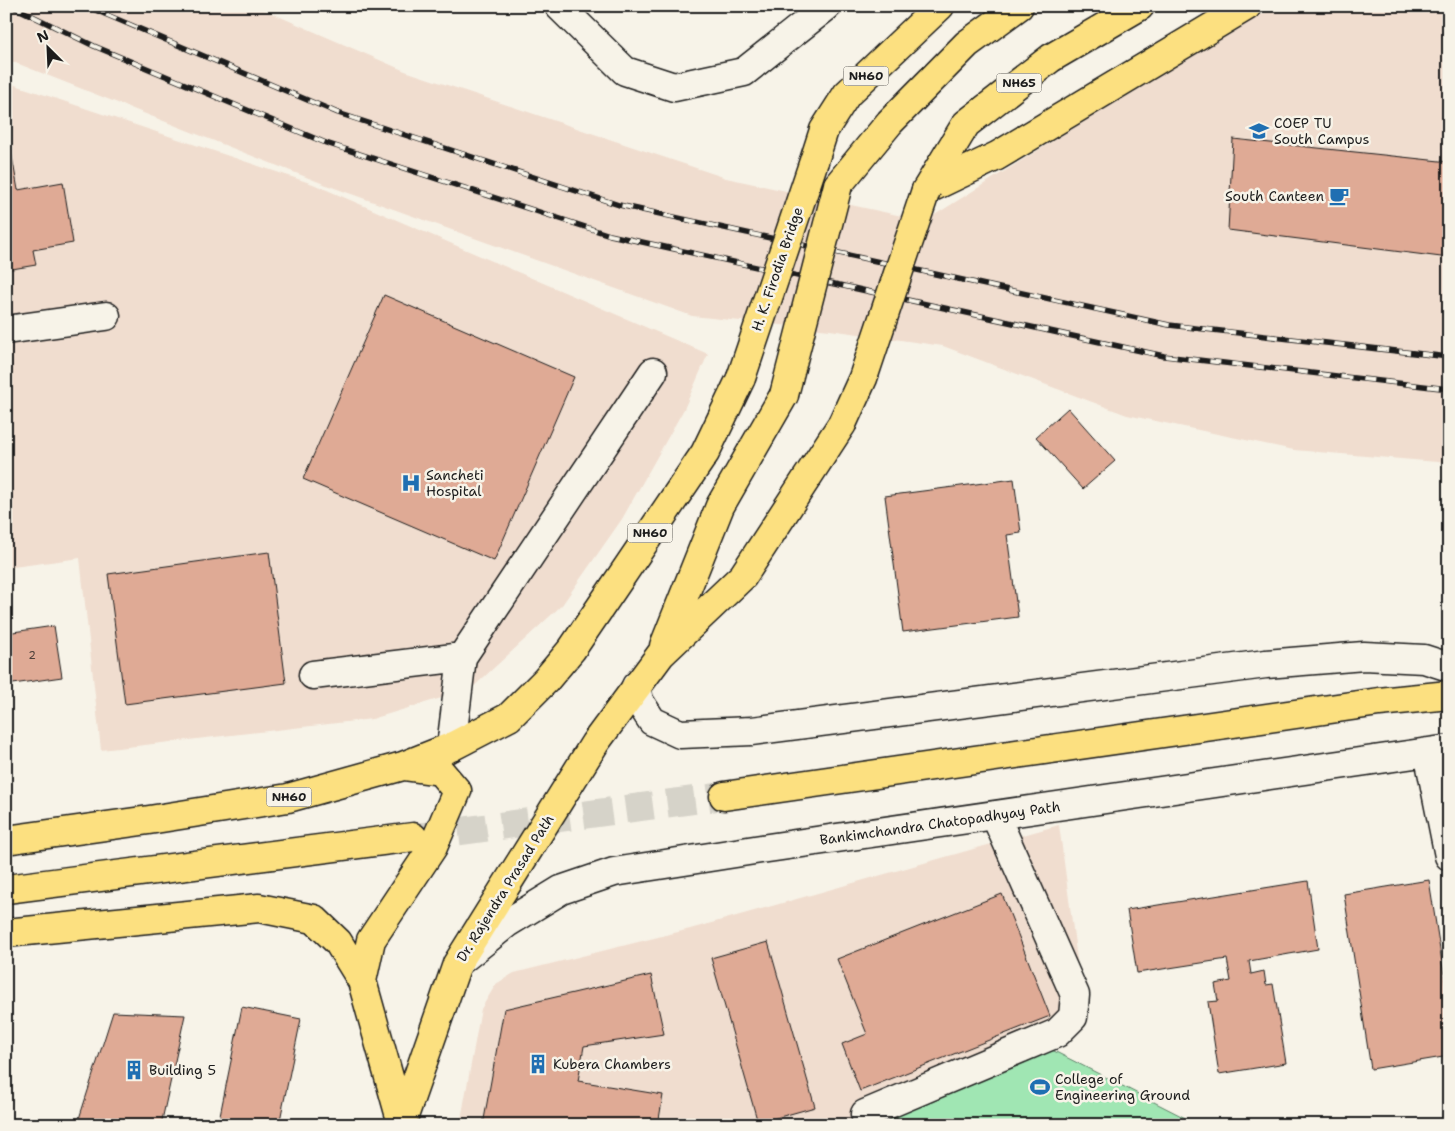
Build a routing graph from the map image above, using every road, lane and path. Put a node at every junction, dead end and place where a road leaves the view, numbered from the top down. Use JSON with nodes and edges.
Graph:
{"nodes":[{"id":1,"x":559,"y":6,"type":"edge"},
{"id":2,"x":827,"y":6,"type":"edge"},
{"id":3,"x":940,"y":6,"type":"edge"},
{"id":4,"x":1019,"y":6,"type":"edge"},
{"id":5,"x":1140,"y":6,"type":"edge"},
{"id":6,"x":1247,"y":6,"type":"edge"},
{"id":7,"x":926,"y":190,"type":"junction"},
{"id":8,"x":106,"y":316,"type":"dead end"},
{"id":9,"x":6,"y":330,"type":"edge"},
{"id":10,"x":653,"y":372,"type":"dead end"},
{"id":11,"x":661,"y":654,"type":"junction"},
{"id":12,"x":462,"y":657,"type":"junction"},
{"id":13,"x":1449,"y":667,"type":"edge"},
{"id":14,"x":313,"y":675,"type":"dead end"},
{"id":15,"x":636,"y":686,"type":"junction"},
{"id":16,"x":1449,"y":695,"type":"edge"},
{"id":17,"x":451,"y":746,"type":"junction"},
{"id":18,"x":1438,"y":750,"type":"edge"},
{"id":19,"x":403,"y":766,"type":"junction"},
{"id":20,"x":724,"y":796,"type":"tunnel mouth"},
{"id":21,"x":995,"y":815,"type":"junction"},
{"id":22,"x":413,"y":837,"type":"tunnel mouth"},
{"id":23,"x":6,"y":840,"type":"edge"},
{"id":24,"x":1448,"y":848,"type":"edge"},
{"id":25,"x":6,"y":889,"type":"edge"},
{"id":26,"x":6,"y":933,"type":"edge"},
{"id":27,"x":457,"y":964,"type":"junction"},
{"id":28,"x":362,"y":981,"type":"junction"},
{"id":29,"x":865,"y":1114,"type":"dead end"},
{"id":30,"x":401,"y":1122,"type":"edge"}],
"edges":[{"from":1,"to":2,"type":"street"},
{"from":3,"to":17,"type":"main road","name":"H. K. Firodia Bridge","number":"NH60","bridge":true},
{"from":4,"to":11,"type":"main road","bridge":true},
{"from":5,"to":7,"type":"main road","number":"NH65"},
{"from":6,"to":7,"type":"main road"},
{"from":7,"to":11,"type":"main road","bridge":true},
{"from":8,"to":9,"type":"street"},
{"from":10,"to":12,"type":"street"},
{"from":11,"to":15,"type":"main road","name":"Dr. Rajendra Prasad Path"},
{"from":12,"to":14,"type":"street"},
{"from":12,"to":17,"type":"street"},
{"from":13,"to":15,"type":"street"},
{"from":15,"to":27,"type":"main road","name":"Dr. Rajendra Prasad Path"},
{"from":16,"to":20,"type":"main road"},
{"from":17,"to":19,"type":"main road","number":"NH60"},
{"from":18,"to":21,"type":"street","name":"Bankimchandra Chatopadhyay Path"},
{"from":18,"to":24,"type":"street"},
{"from":19,"to":23,"type":"main road","number":"NH60"},
{"from":19,"to":28,"type":"main road"},
{"from":21,"to":27,"type":"street","name":"Bankimchandra Chatopadhyay Path"},
{"from":21,"to":29,"type":"street"},
{"from":22,"to":25,"type":"main road"},
{"from":26,"to":28,"type":"main road"},
{"from":27,"to":30,"type":"main road","name":"Dr. Rajendra Prasad Path"},
{"from":28,"to":30,"type":"main road"}]}
